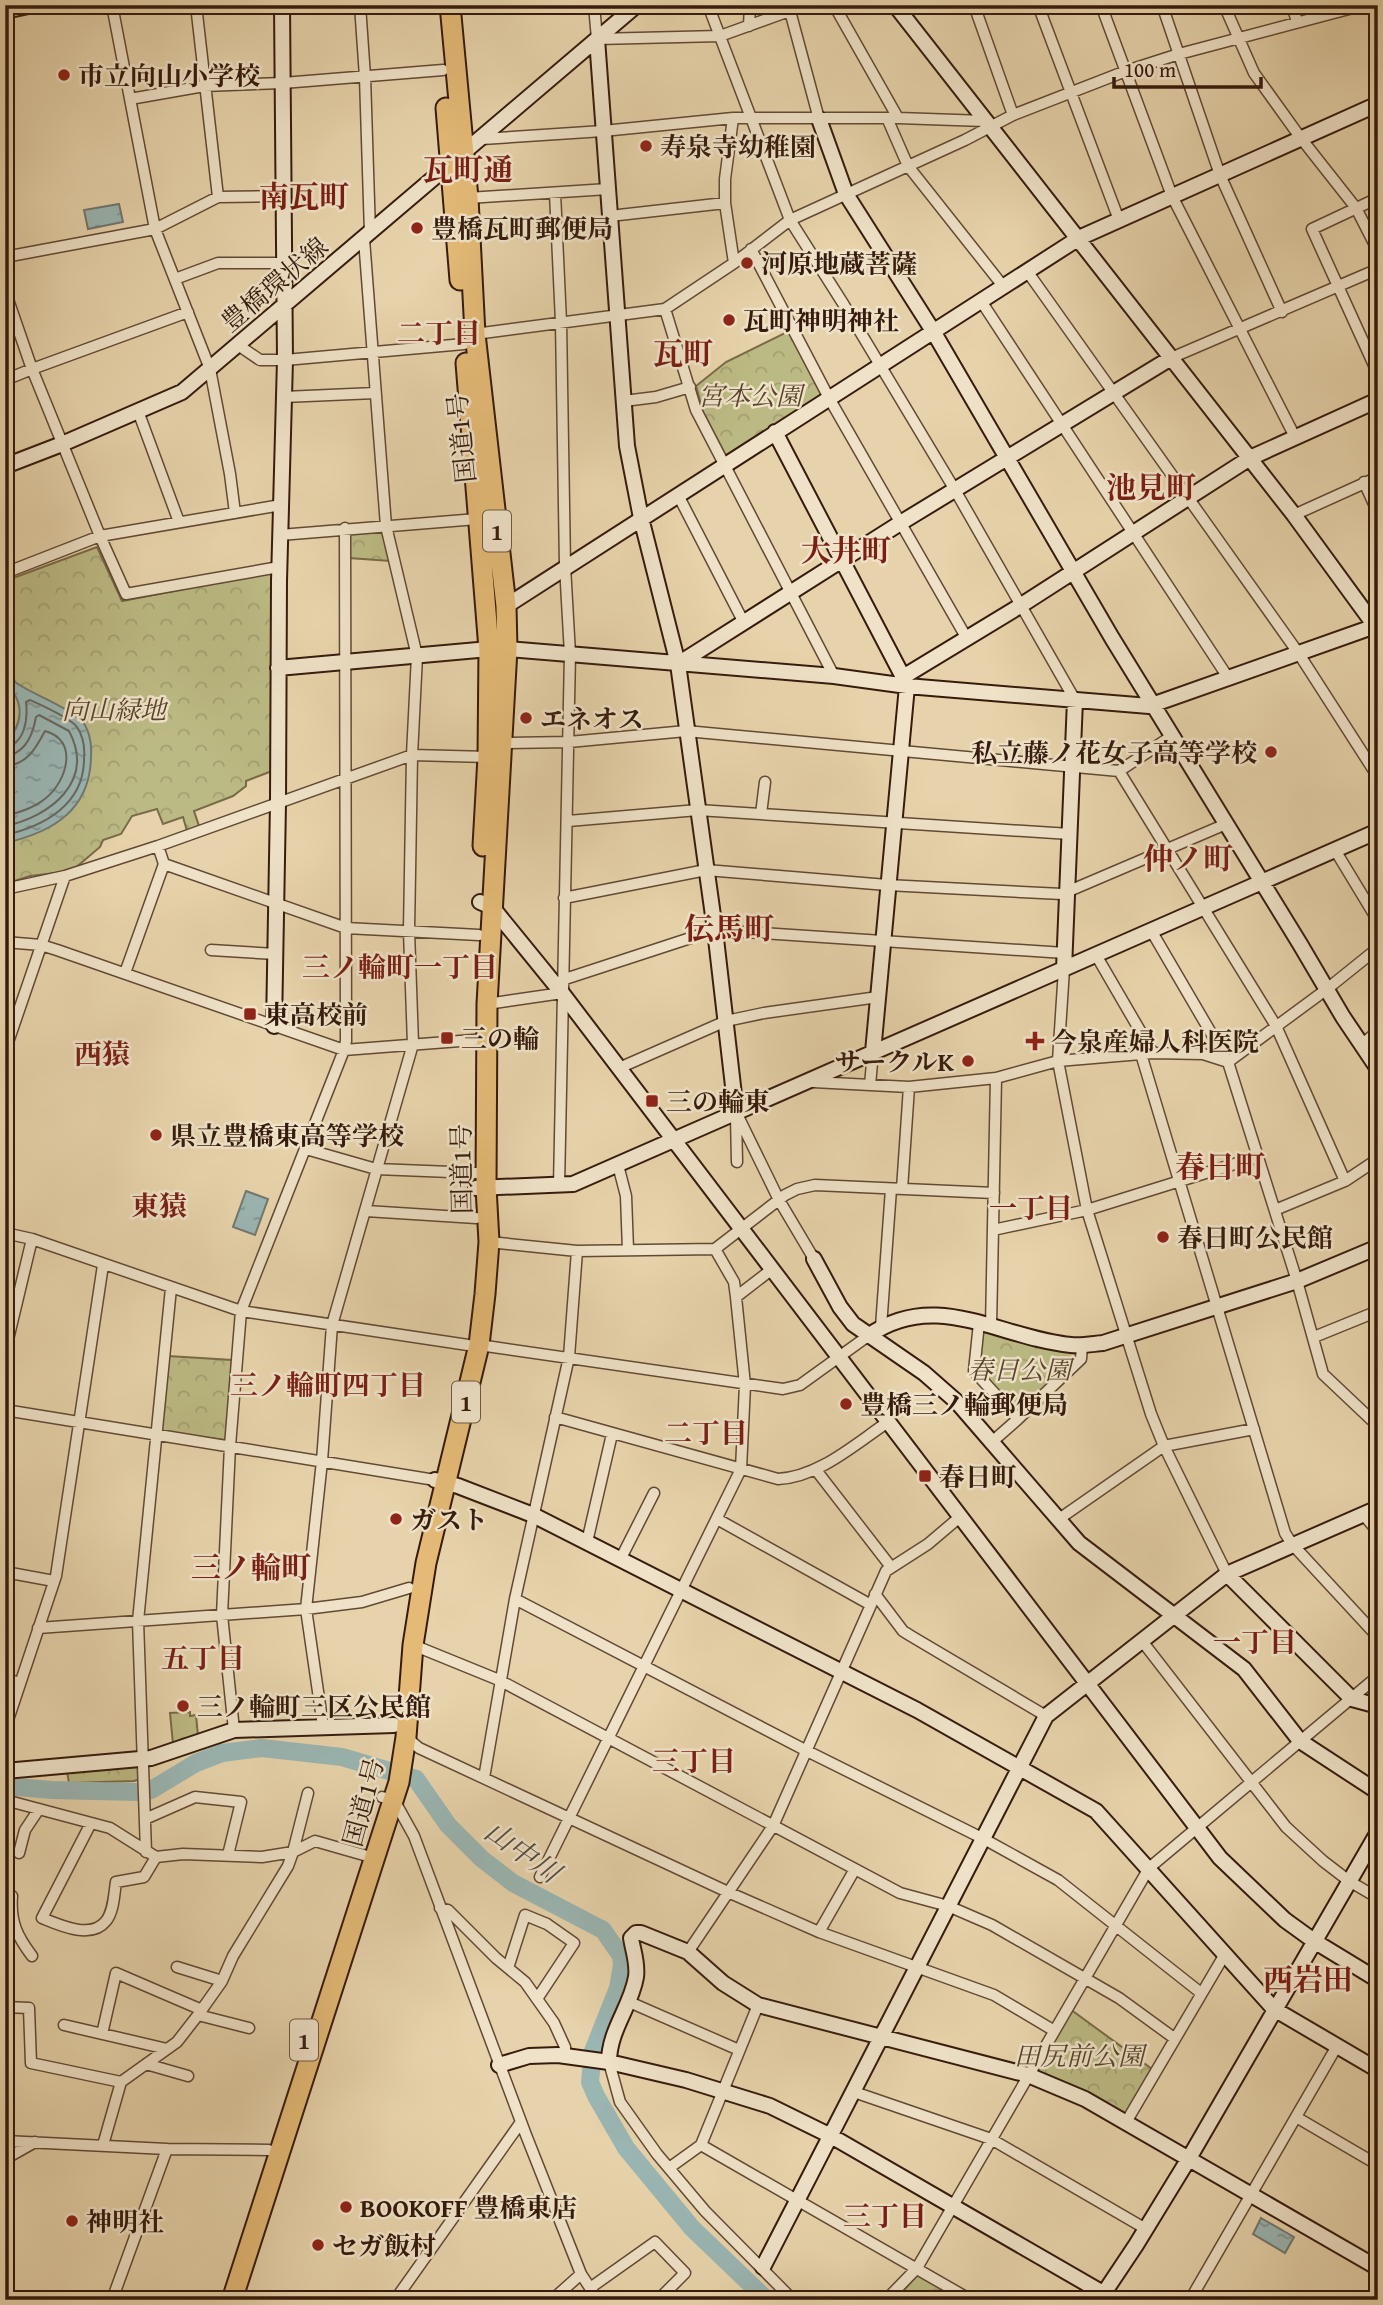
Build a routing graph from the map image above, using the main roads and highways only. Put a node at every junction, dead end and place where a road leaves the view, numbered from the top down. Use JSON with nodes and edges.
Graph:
{"nodes":[{"id":1,"x":438,"y":5,"type":"edge"},
{"id":2,"x":450,"y":5,"type":"edge"},
{"id":3,"x":457,"y":160,"type":"junction"},
{"id":4,"x":470,"y":339,"type":"junction"},
{"id":5,"x":498,"y":649,"type":"junction"},
{"id":6,"x":486,"y":905,"type":"junction"},
{"id":7,"x":480,"y":1040,"type":"junction"},
{"id":8,"x":479,"y":1183,"type":"junction"},
{"id":9,"x":473,"y":1345,"type":"junction"},
{"id":10,"x":440,"y":1482,"type":"junction"},
{"id":11,"x":400,"y":1731,"type":"junction"},
{"id":12,"x":390,"y":1790,"type":"junction"},
{"id":13,"x":221,"y":2300,"type":"edge"},
{"id":14,"x":232,"y":2300,"type":"edge"}],
"edges":[{"from":1,"to":3,"type":"highway","name":"国道1号","number":"1"},
{"from":2,"to":3,"type":"highway","name":"国道1号","number":"1"},
{"from":3,"to":4,"type":"highway","name":"国道1号","number":"1"},
{"from":3,"to":4,"type":"highway","name":"国道1号","number":"1"},
{"from":4,"to":5,"type":"highway","name":"国道1号","number":"1"},
{"from":4,"to":5,"type":"highway","name":"国道1号","number":"1"},
{"from":5,"to":6,"type":"highway","name":"国道1号","number":"1"},
{"from":5,"to":6,"type":"highway","name":"国道1号","number":"1"},
{"from":6,"to":7,"type":"highway","name":"国道1号","number":"1"},
{"from":6,"to":7,"type":"highway","name":"国道1号","number":"1"},
{"from":7,"to":8,"type":"highway","name":"国道1号","number":"1"},
{"from":8,"to":9,"type":"highway","name":"国道1号","number":"1"},
{"from":8,"to":9,"type":"highway","name":"国道1号","number":"1"},
{"from":9,"to":10,"type":"highway","name":"国道1号","number":"1"},
{"from":10,"to":11,"type":"highway","name":"国道1号","number":"1"},
{"from":10,"to":11,"type":"highway","name":"国道1号","number":"1"},
{"from":11,"to":12,"type":"highway","name":"国道1号","number":"1"},
{"from":12,"to":13,"type":"highway","name":"国道1号","number":"1"},
{"from":12,"to":14,"type":"highway","name":"国道1号","number":"1"}]}
